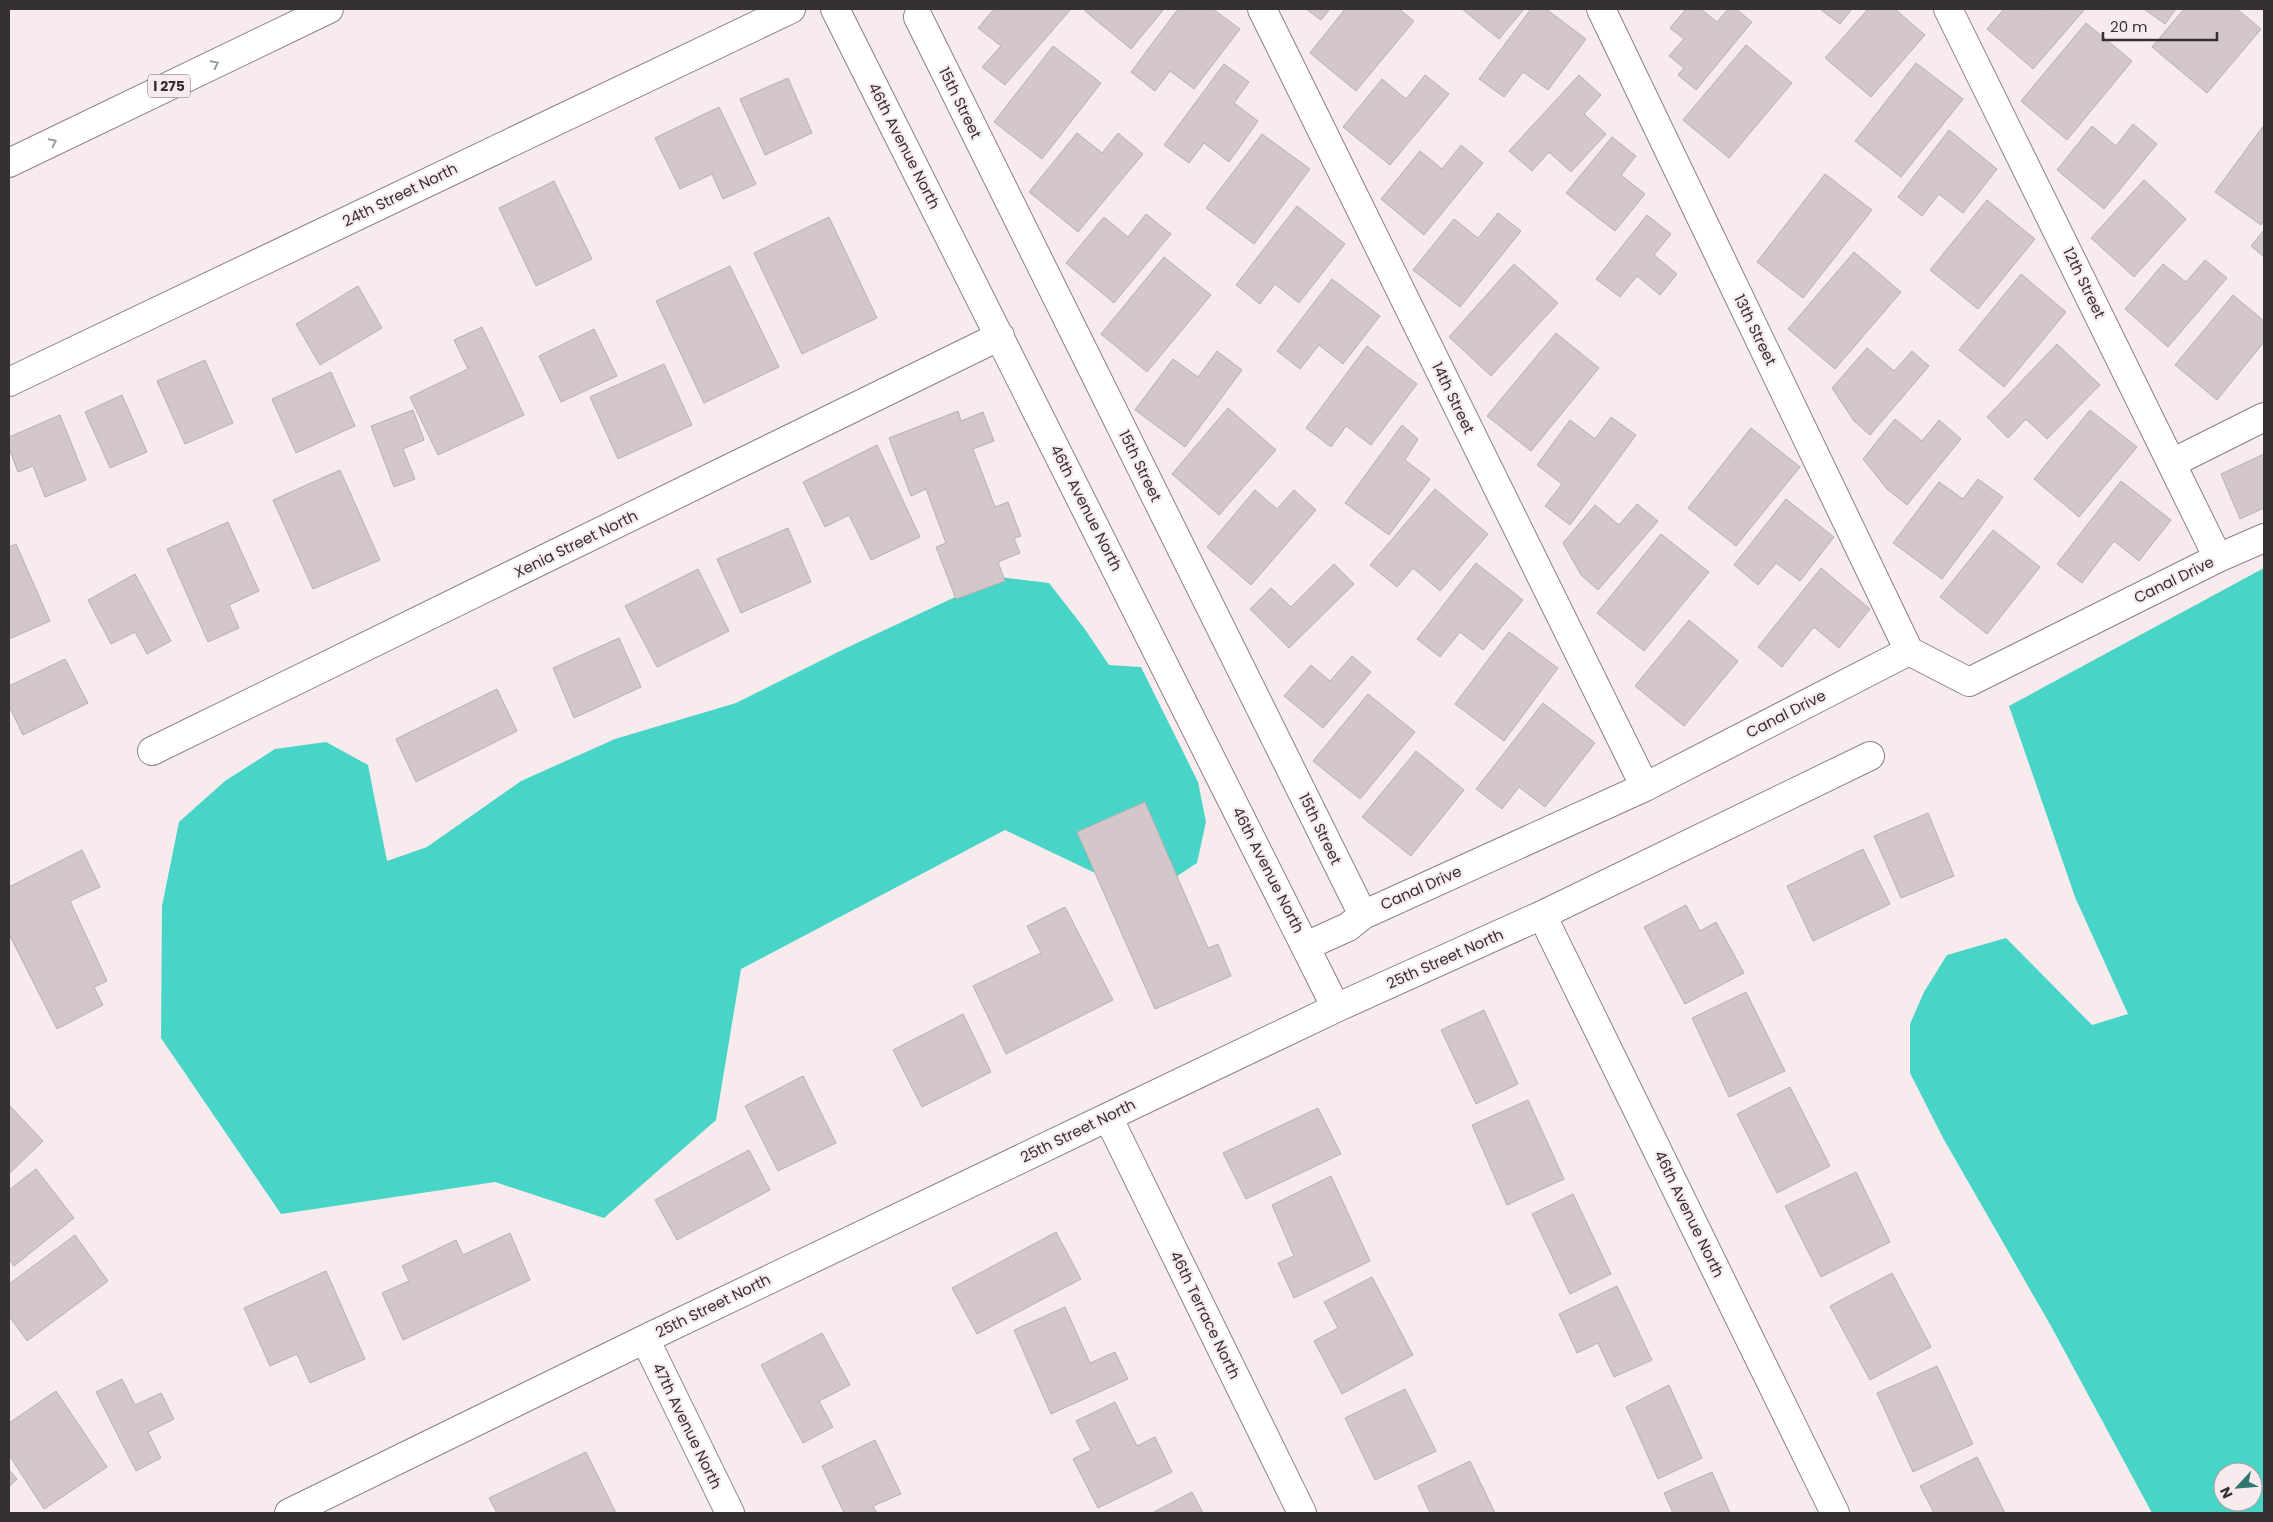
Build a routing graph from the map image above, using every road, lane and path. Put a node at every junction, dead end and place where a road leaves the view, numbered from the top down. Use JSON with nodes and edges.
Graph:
{"nodes":[{"id":1,"x":329,"y":9,"type":"edge"},
{"id":2,"x":791,"y":9,"type":"edge"},
{"id":3,"x":835,"y":9,"type":"edge"},
{"id":4,"x":1262,"y":9,"type":"edge"},
{"id":5,"x":1601,"y":9,"type":"edge"},
{"id":6,"x":1948,"y":9,"type":"edge"},
{"id":7,"x":918,"y":17,"type":"dead end"},
{"id":8,"x":9,"y":163,"type":"edge"},
{"id":9,"x":1000,"y":336,"type":"junction"},
{"id":10,"x":9,"y":382,"type":"edge"},
{"id":11,"x":2264,"y":416,"type":"edge"},
{"id":12,"x":2172,"y":463,"type":"junction"},
{"id":13,"x":2264,"y":538,"type":"edge"},
{"id":14,"x":2218,"y":558,"type":"junction"},
{"id":15,"x":1909,"y":651,"type":"junction"},
{"id":16,"x":152,"y":752,"type":"dead end"},
{"id":17,"x":1870,"y":756,"type":"dead end"},
{"id":18,"x":1644,"y":787,"type":"junction"},
{"id":19,"x":1363,"y":914,"type":"junction"},
{"id":20,"x":1542,"y":915,"type":"junction"},
{"id":21,"x":1306,"y":946,"type":"junction"},
{"id":22,"x":1336,"y":1008,"type":"junction"},
{"id":23,"x":1108,"y":1117,"type":"junction"},
{"id":24,"x":645,"y":1339,"type":"junction"},
{"id":25,"x":290,"y":1513,"type":"edge"},
{"id":26,"x":730,"y":1513,"type":"edge"},
{"id":27,"x":1302,"y":1513,"type":"edge"},
{"id":28,"x":1835,"y":1513,"type":"edge"}],
"edges":[{"from":8,"to":1,"type":"main road","number":"I 275","one_way":true},
{"from":2,"to":10,"type":"main road","name":"24th Street North"},
{"from":3,"to":9,"type":"main road","name":"46th Avenue North"},
{"from":4,"to":18,"type":"main road","name":"14th Street"},
{"from":5,"to":15,"type":"main road","name":"13th Street"},
{"from":6,"to":12,"type":"main road","name":"12th Street"},
{"from":7,"to":19,"type":"main road","name":"15th Street"},
{"from":9,"to":16,"type":"main road","name":"Xenia Street North"},
{"from":9,"to":21,"type":"main road","name":"46th Avenue North"},
{"from":11,"to":12,"type":"main road"},
{"from":12,"to":14,"type":"main road","name":"12th Street"},
{"from":13,"to":14,"type":"main road","name":"Canal Drive"},
{"from":14,"to":15,"type":"main road","name":"Canal Drive"},
{"from":15,"to":18,"type":"main road","name":"Canal Drive"},
{"from":17,"to":20,"type":"main road","name":"25th Street North"},
{"from":18,"to":19,"type":"main road","name":"Canal Drive"},
{"from":19,"to":21,"type":"main road","name":"Canal Drive"},
{"from":20,"to":22,"type":"main road","name":"25th Street North"},
{"from":20,"to":28,"type":"main road","name":"46th Avenue North"},
{"from":21,"to":22,"type":"main road","name":"46th Avenue North"},
{"from":22,"to":23,"type":"main road","name":"25th Street North"},
{"from":23,"to":24,"type":"main road","name":"25th Street North"},
{"from":23,"to":27,"type":"main road","name":"46th Terrace North"},
{"from":24,"to":25,"type":"main road","name":"25th Street North"},
{"from":24,"to":26,"type":"main road","name":"47th Avenue North"}]}
